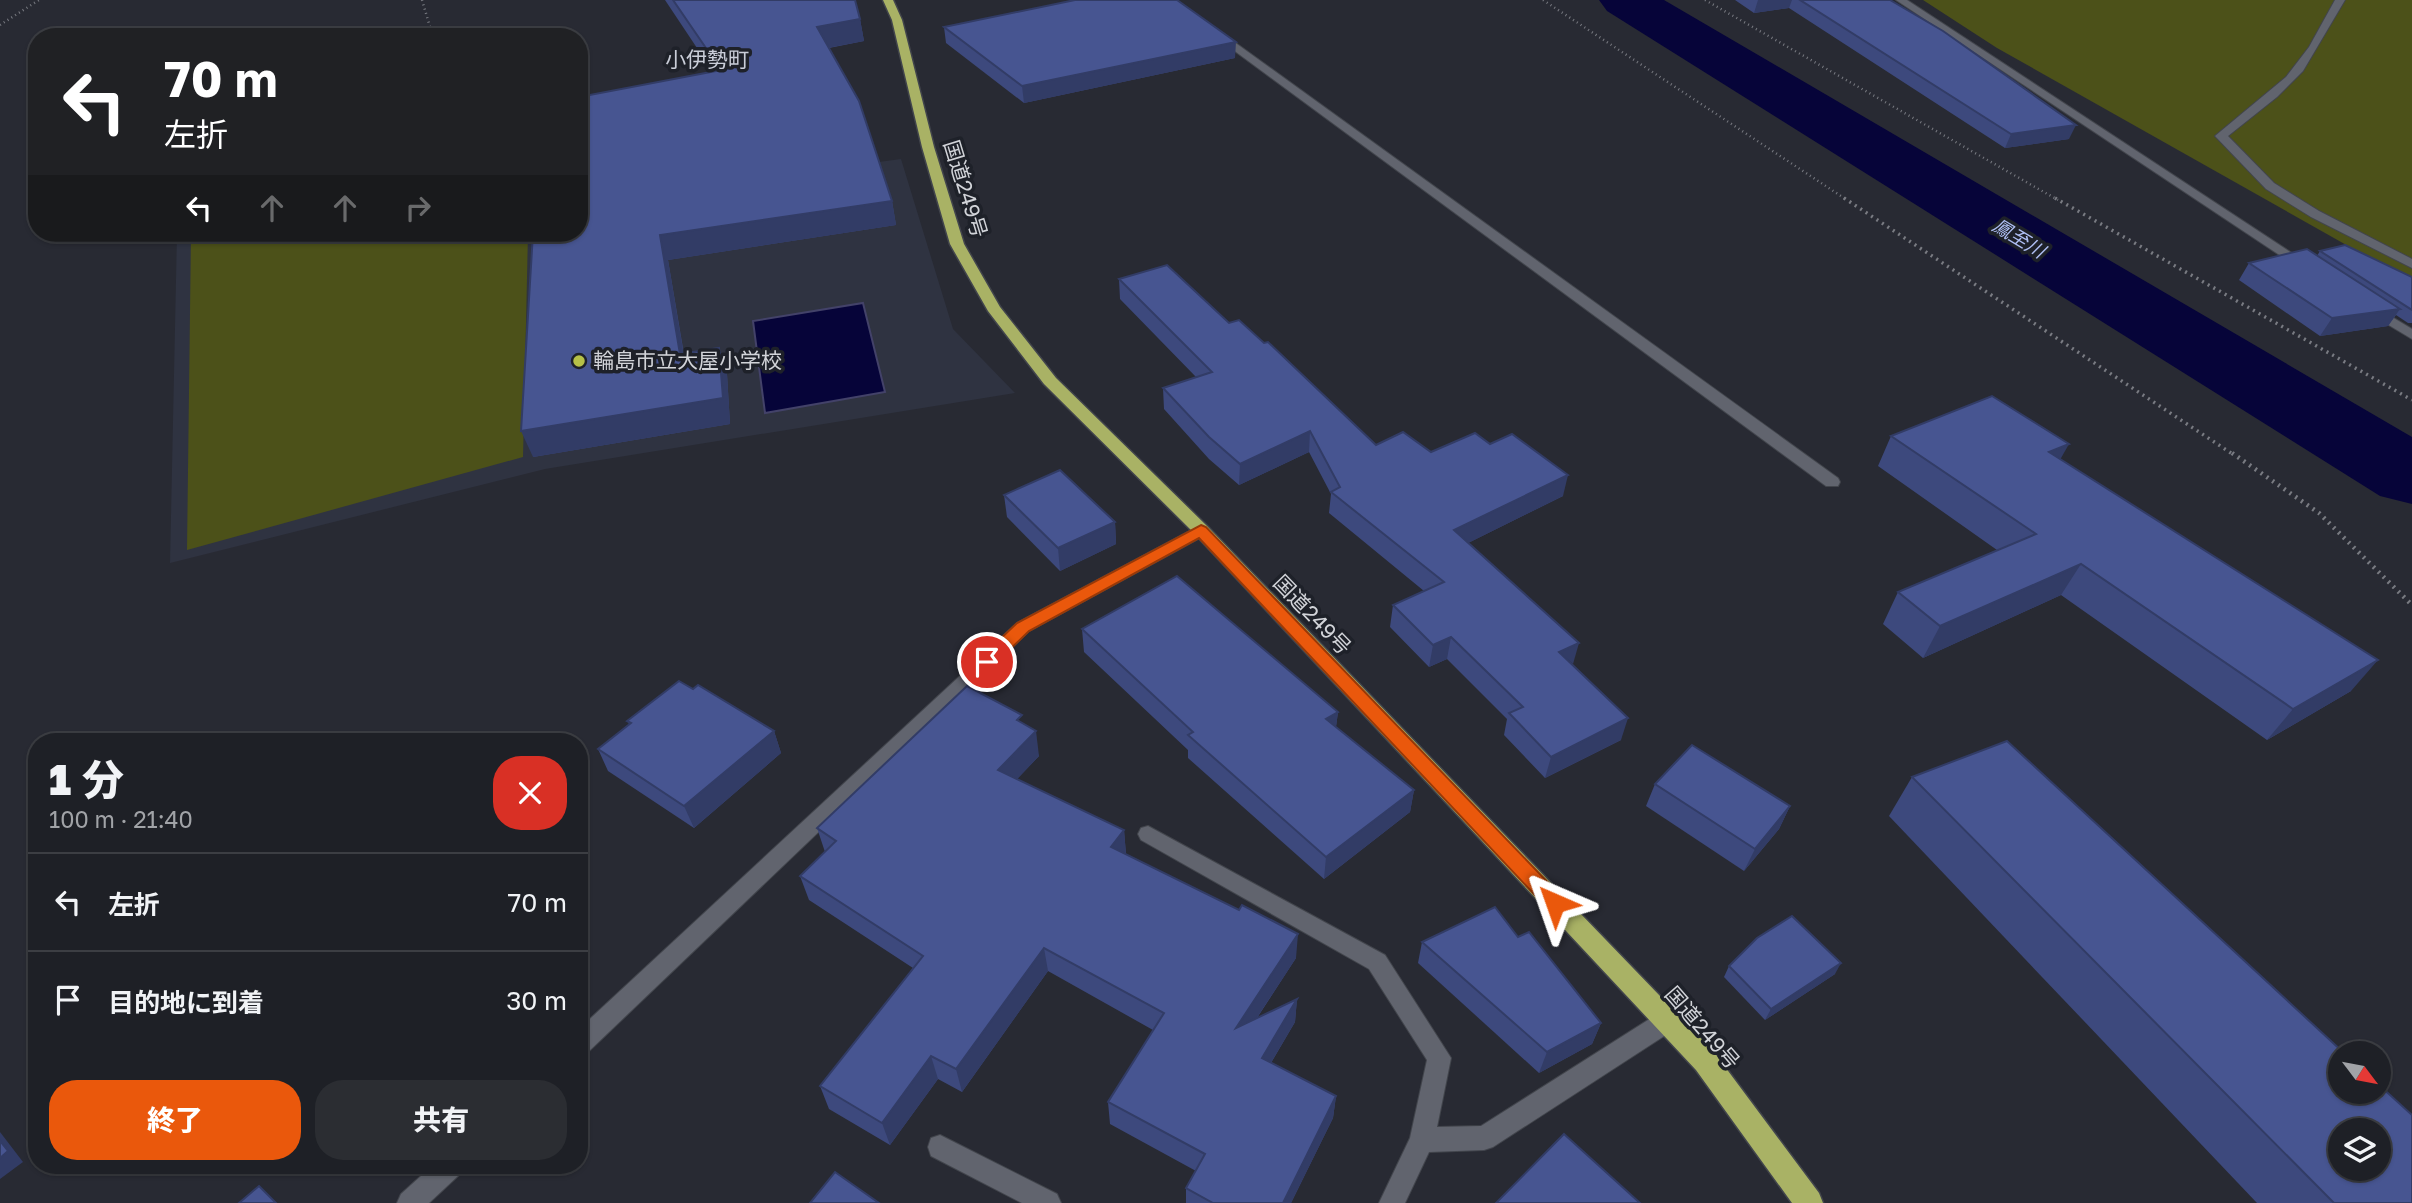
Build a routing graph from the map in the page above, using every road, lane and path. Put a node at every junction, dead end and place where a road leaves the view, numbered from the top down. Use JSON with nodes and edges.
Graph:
{"nodes":[{"id":1,"x":39,"y":0,"type":"edge"},
{"id":2,"x":422,"y":0,"type":"edge"},
{"id":3,"x":888,"y":0,"type":"edge"},
{"id":4,"x":1543,"y":0,"type":"edge"},
{"id":5,"x":1705,"y":0,"type":"edge"},
{"id":6,"x":1901,"y":0,"type":"edge"},
{"id":7,"x":2340,"y":0,"type":"edge"},
{"id":8,"x":1205,"y":24,"type":"edge"},
{"id":9,"x":0,"y":25,"type":"edge"},
{"id":10,"x":430,"y":28,"type":"edge"},
{"id":11,"x":2412,"y":264,"type":"edge"},
{"id":12,"x":2320,"y":275,"type":"edge"},
{"id":13,"x":2366,"y":305,"type":"edge"},
{"id":14,"x":2412,"y":335,"type":"edge"},
{"id":15,"x":2412,"y":400,"type":"edge"},
{"id":16,"x":1832,"y":482,"type":"dead end"},
{"id":17,"x":1201,"y":530,"type":"junction"},
{"id":18,"x":2412,"y":605,"type":"edge"},
{"id":19,"x":1147,"y":834,"type":"dead end"},
{"id":20,"x":1667,"y":1021,"type":"junction"},
{"id":21,"x":588,"y":1037,"type":"edge"},
{"id":22,"x":1422,"y":1140,"type":"junction"},
{"id":23,"x":940,"y":1147,"type":"dead end"},
{"id":24,"x":441,"y":1174,"type":"edge"},
{"id":25,"x":410,"y":1203,"type":"edge"},
{"id":26,"x":1048,"y":1203,"type":"edge"},
{"id":27,"x":1392,"y":1203,"type":"edge"},
{"id":28,"x":1810,"y":1203,"type":"edge"}],
"edges":[{"from":1,"to":9,"type":"path"},
{"from":2,"to":10,"type":"path"},
{"from":3,"to":17,"type":"highway","name":"国道249号"},
{"from":4,"to":18,"type":"path"},
{"from":5,"to":15,"type":"path"},
{"from":6,"to":12,"type":"street"},
{"from":7,"to":11,"type":"street"},
{"from":8,"to":16,"type":"street"},
{"from":13,"to":14,"type":"street"},
{"from":17,"to":20,"type":"highway","name":"国道249号"},
{"from":17,"to":21,"type":"street"},
{"from":19,"to":22,"type":"street"},
{"from":20,"to":22,"type":"street"},
{"from":20,"to":28,"type":"highway","name":"国道249号"},
{"from":22,"to":27,"type":"street"},
{"from":23,"to":26,"type":"street"},
{"from":24,"to":25,"type":"street"}]}
